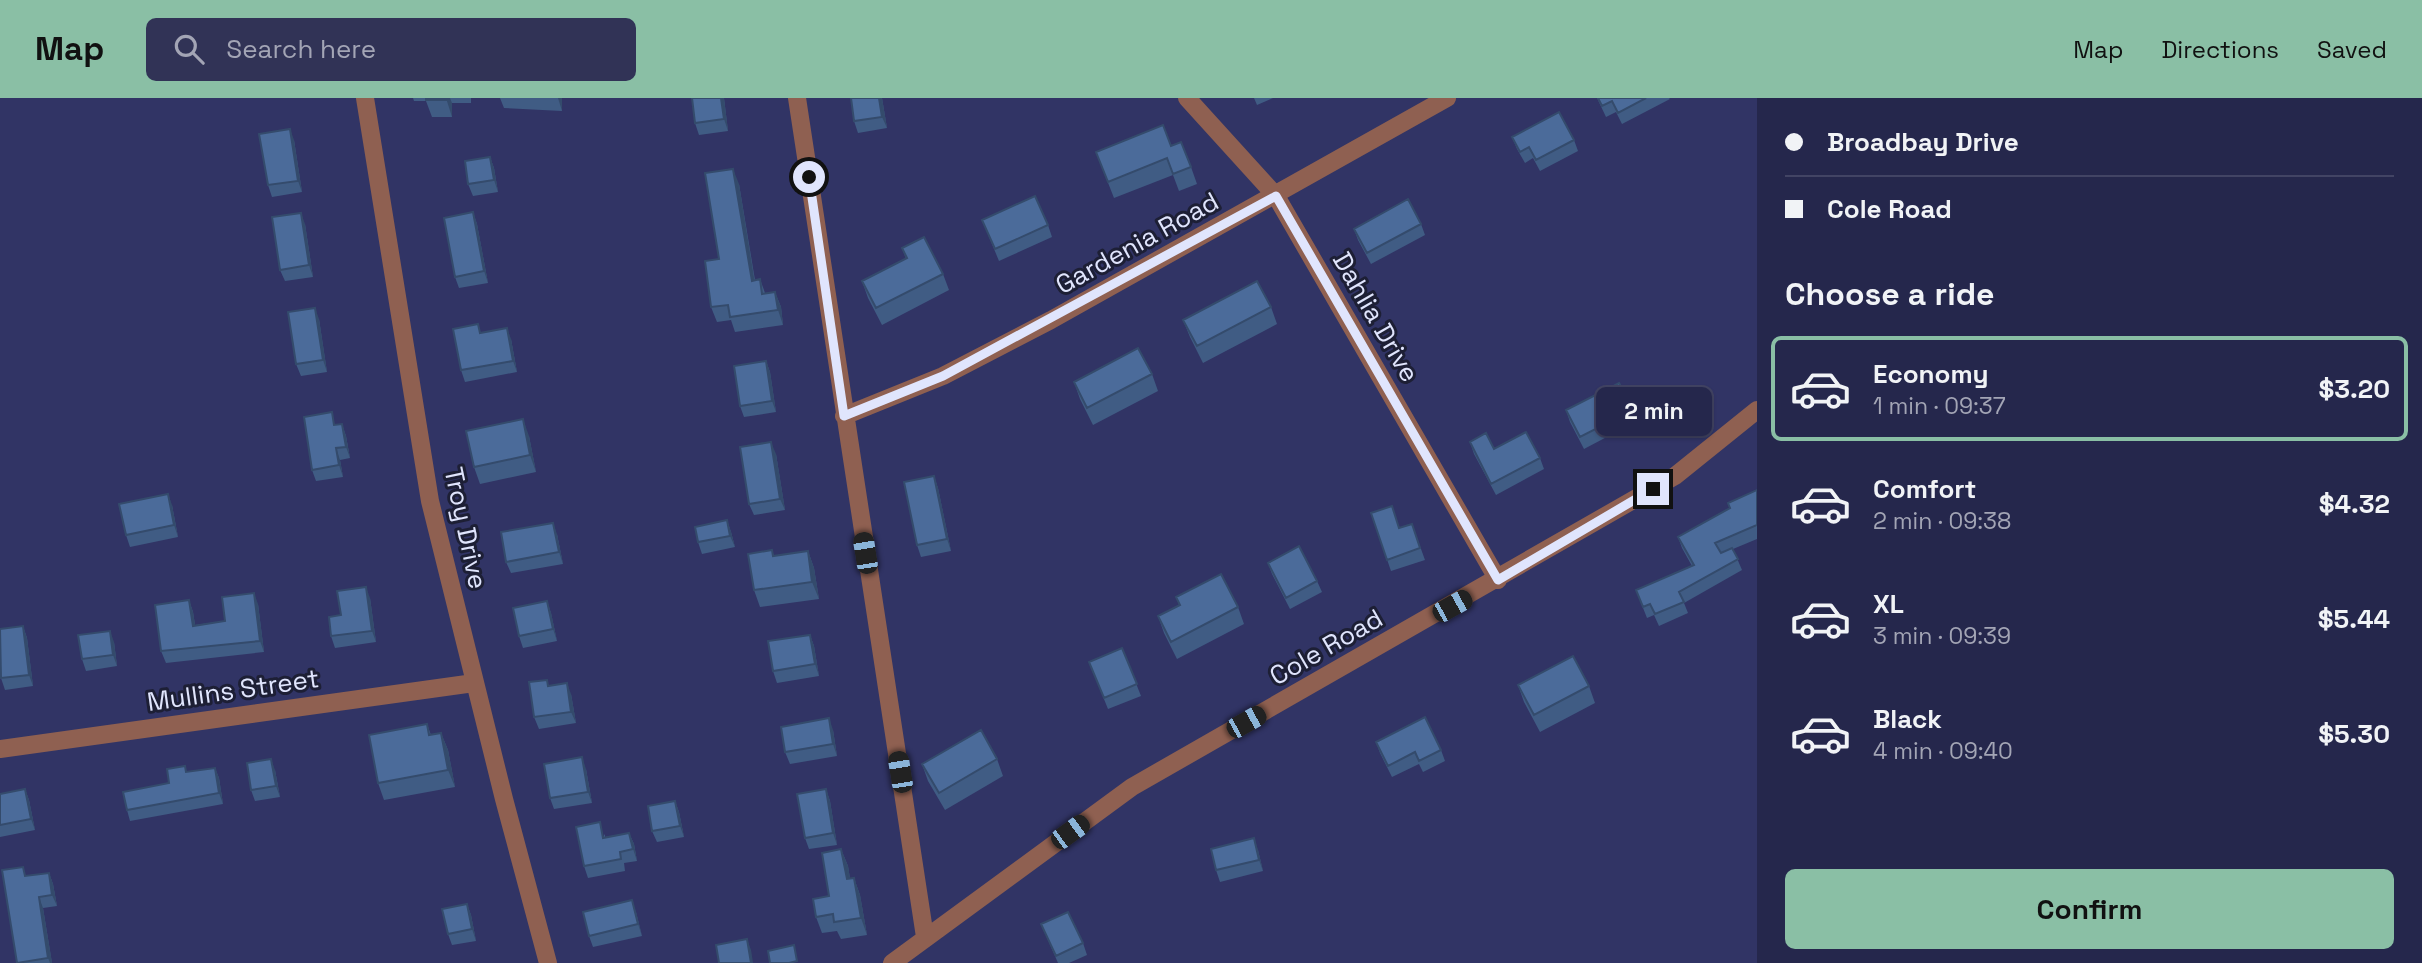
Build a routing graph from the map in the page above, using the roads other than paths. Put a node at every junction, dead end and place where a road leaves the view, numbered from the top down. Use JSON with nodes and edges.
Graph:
{"nodes":[{"id":1,"x":365,"y":98,"type":"edge"},
{"id":2,"x":797,"y":98,"type":"edge"},
{"id":3,"x":1187,"y":98,"type":"edge"},
{"id":4,"x":1447,"y":98,"type":"edge"},
{"id":5,"x":1276,"y":196,"type":"junction"},
{"id":6,"x":1757,"y":411,"type":"edge"},
{"id":7,"x":844,"y":416,"type":"junction"},
{"id":8,"x":1498,"y":580,"type":"junction"},
{"id":9,"x":474,"y":682,"type":"junction"},
{"id":10,"x":0,"y":749,"type":"edge"},
{"id":11,"x":925,"y":937,"type":"junction"},
{"id":12,"x":548,"y":963,"type":"edge"},
{"id":13,"x":892,"y":963,"type":"edge"}],
"edges":[{"from":1,"to":9,"type":"street","name":"Troy Drive"},
{"from":2,"to":7,"type":"street"},
{"from":3,"to":5,"type":"street","name":"Dahlia Drive"},
{"from":4,"to":5,"type":"street","name":"Gardenia Road"},
{"from":5,"to":7,"type":"street","name":"Gardenia Road"},
{"from":5,"to":8,"type":"street","name":"Dahlia Drive"},
{"from":6,"to":8,"type":"street","name":"Cole Road"},
{"from":7,"to":11,"type":"street"},
{"from":8,"to":11,"type":"street","name":"Cole Road"},
{"from":9,"to":10,"type":"street","name":"Mullins Street"},
{"from":9,"to":12,"type":"street","name":"Troy Drive"},
{"from":11,"to":13,"type":"street","name":"Cole Road"}]}
